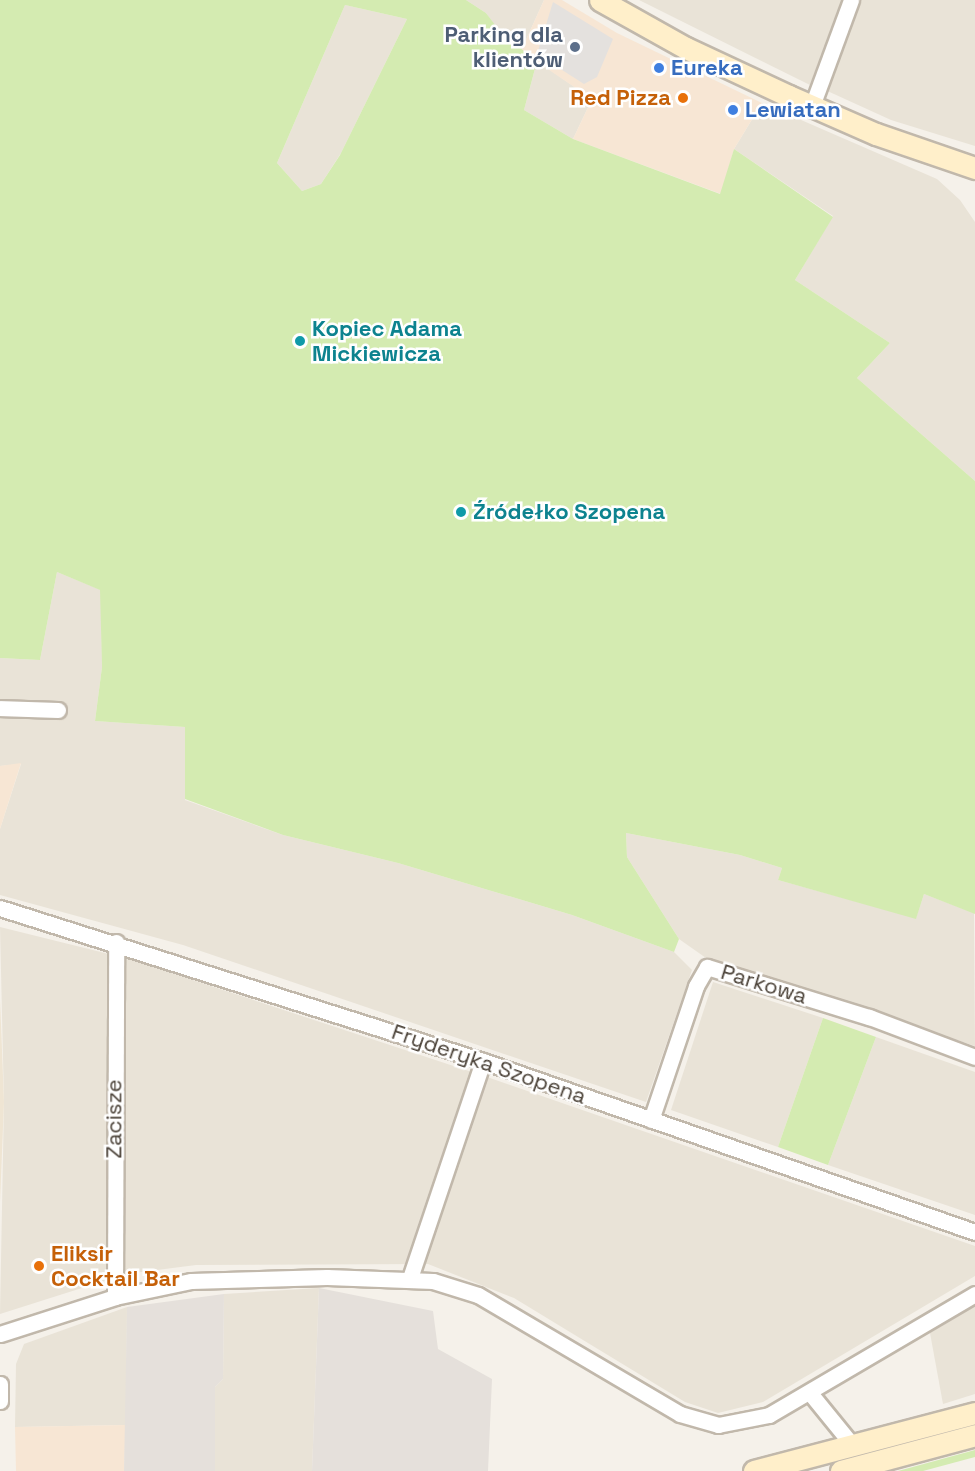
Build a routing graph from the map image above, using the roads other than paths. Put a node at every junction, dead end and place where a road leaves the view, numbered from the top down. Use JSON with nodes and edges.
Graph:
{"nodes":[{"id":1,"x":851,"y":0,"type":"edge"},
{"id":2,"x":604,"y":1,"type":"edge"},
{"id":3,"x":812,"y":106,"type":"junction"},
{"id":4,"x":975,"y":168,"type":"edge"},
{"id":5,"x":0,"y":708,"type":"edge"},
{"id":6,"x":58,"y":710,"type":"dead end"},
{"id":7,"x":0,"y":909,"type":"edge"},
{"id":8,"x":116,"y":942,"type":"junction"},
{"id":9,"x":975,"y":1057,"type":"edge"},
{"id":10,"x":483,"y":1061,"type":"junction"},
{"id":11,"x":651,"y":1120,"type":"junction"},
{"id":12,"x":975,"y":1232,"type":"edge"},
{"id":13,"x":410,"y":1278,"type":"junction"},
{"id":14,"x":975,"y":1294,"type":"edge"},
{"id":15,"x":115,"y":1296,"type":"junction"},
{"id":16,"x":0,"y":1334,"type":"edge"},
{"id":17,"x":0,"y":1384,"type":"edge"},
{"id":18,"x":810,"y":1394,"type":"junction"},
{"id":19,"x":0,"y":1401,"type":"edge"},
{"id":20,"x":975,"y":1413,"type":"edge"},
{"id":21,"x":975,"y":1435,"type":"edge"},
{"id":22,"x":853,"y":1446,"type":"junction"},
{"id":23,"x":812,"y":1466,"type":"edge"},
{"id":24,"x":754,"y":1471,"type":"edge"},
{"id":25,"x":841,"y":1471,"type":"edge"}],
"edges":[{"from":1,"to":3,"type":"street"},
{"from":2,"to":3,"type":"street"},
{"from":3,"to":4,"type":"street"},
{"from":5,"to":6,"type":"street"},
{"from":7,"to":8,"type":"street","name":"Fryderyka Szopena"},
{"from":8,"to":10,"type":"street","name":"Fryderyka Szopena"},
{"from":8,"to":15,"type":"street","name":"Zacisze"},
{"from":9,"to":11,"type":"street","name":"Parkowa"},
{"from":10,"to":11,"type":"street","name":"Fryderyka Szopena"},
{"from":10,"to":13,"type":"street"},
{"from":11,"to":12,"type":"street","name":"Fryderyka Szopena"},
{"from":13,"to":15,"type":"street"},
{"from":13,"to":18,"type":"street"},
{"from":14,"to":18,"type":"street"},
{"from":15,"to":16,"type":"street"},
{"from":17,"to":19,"type":"street"},
{"from":18,"to":22,"type":"street"},
{"from":20,"to":22,"type":"street"},
{"from":21,"to":25,"type":"street"},
{"from":22,"to":23,"type":"street"},
{"from":23,"to":24,"type":"street"}]}
